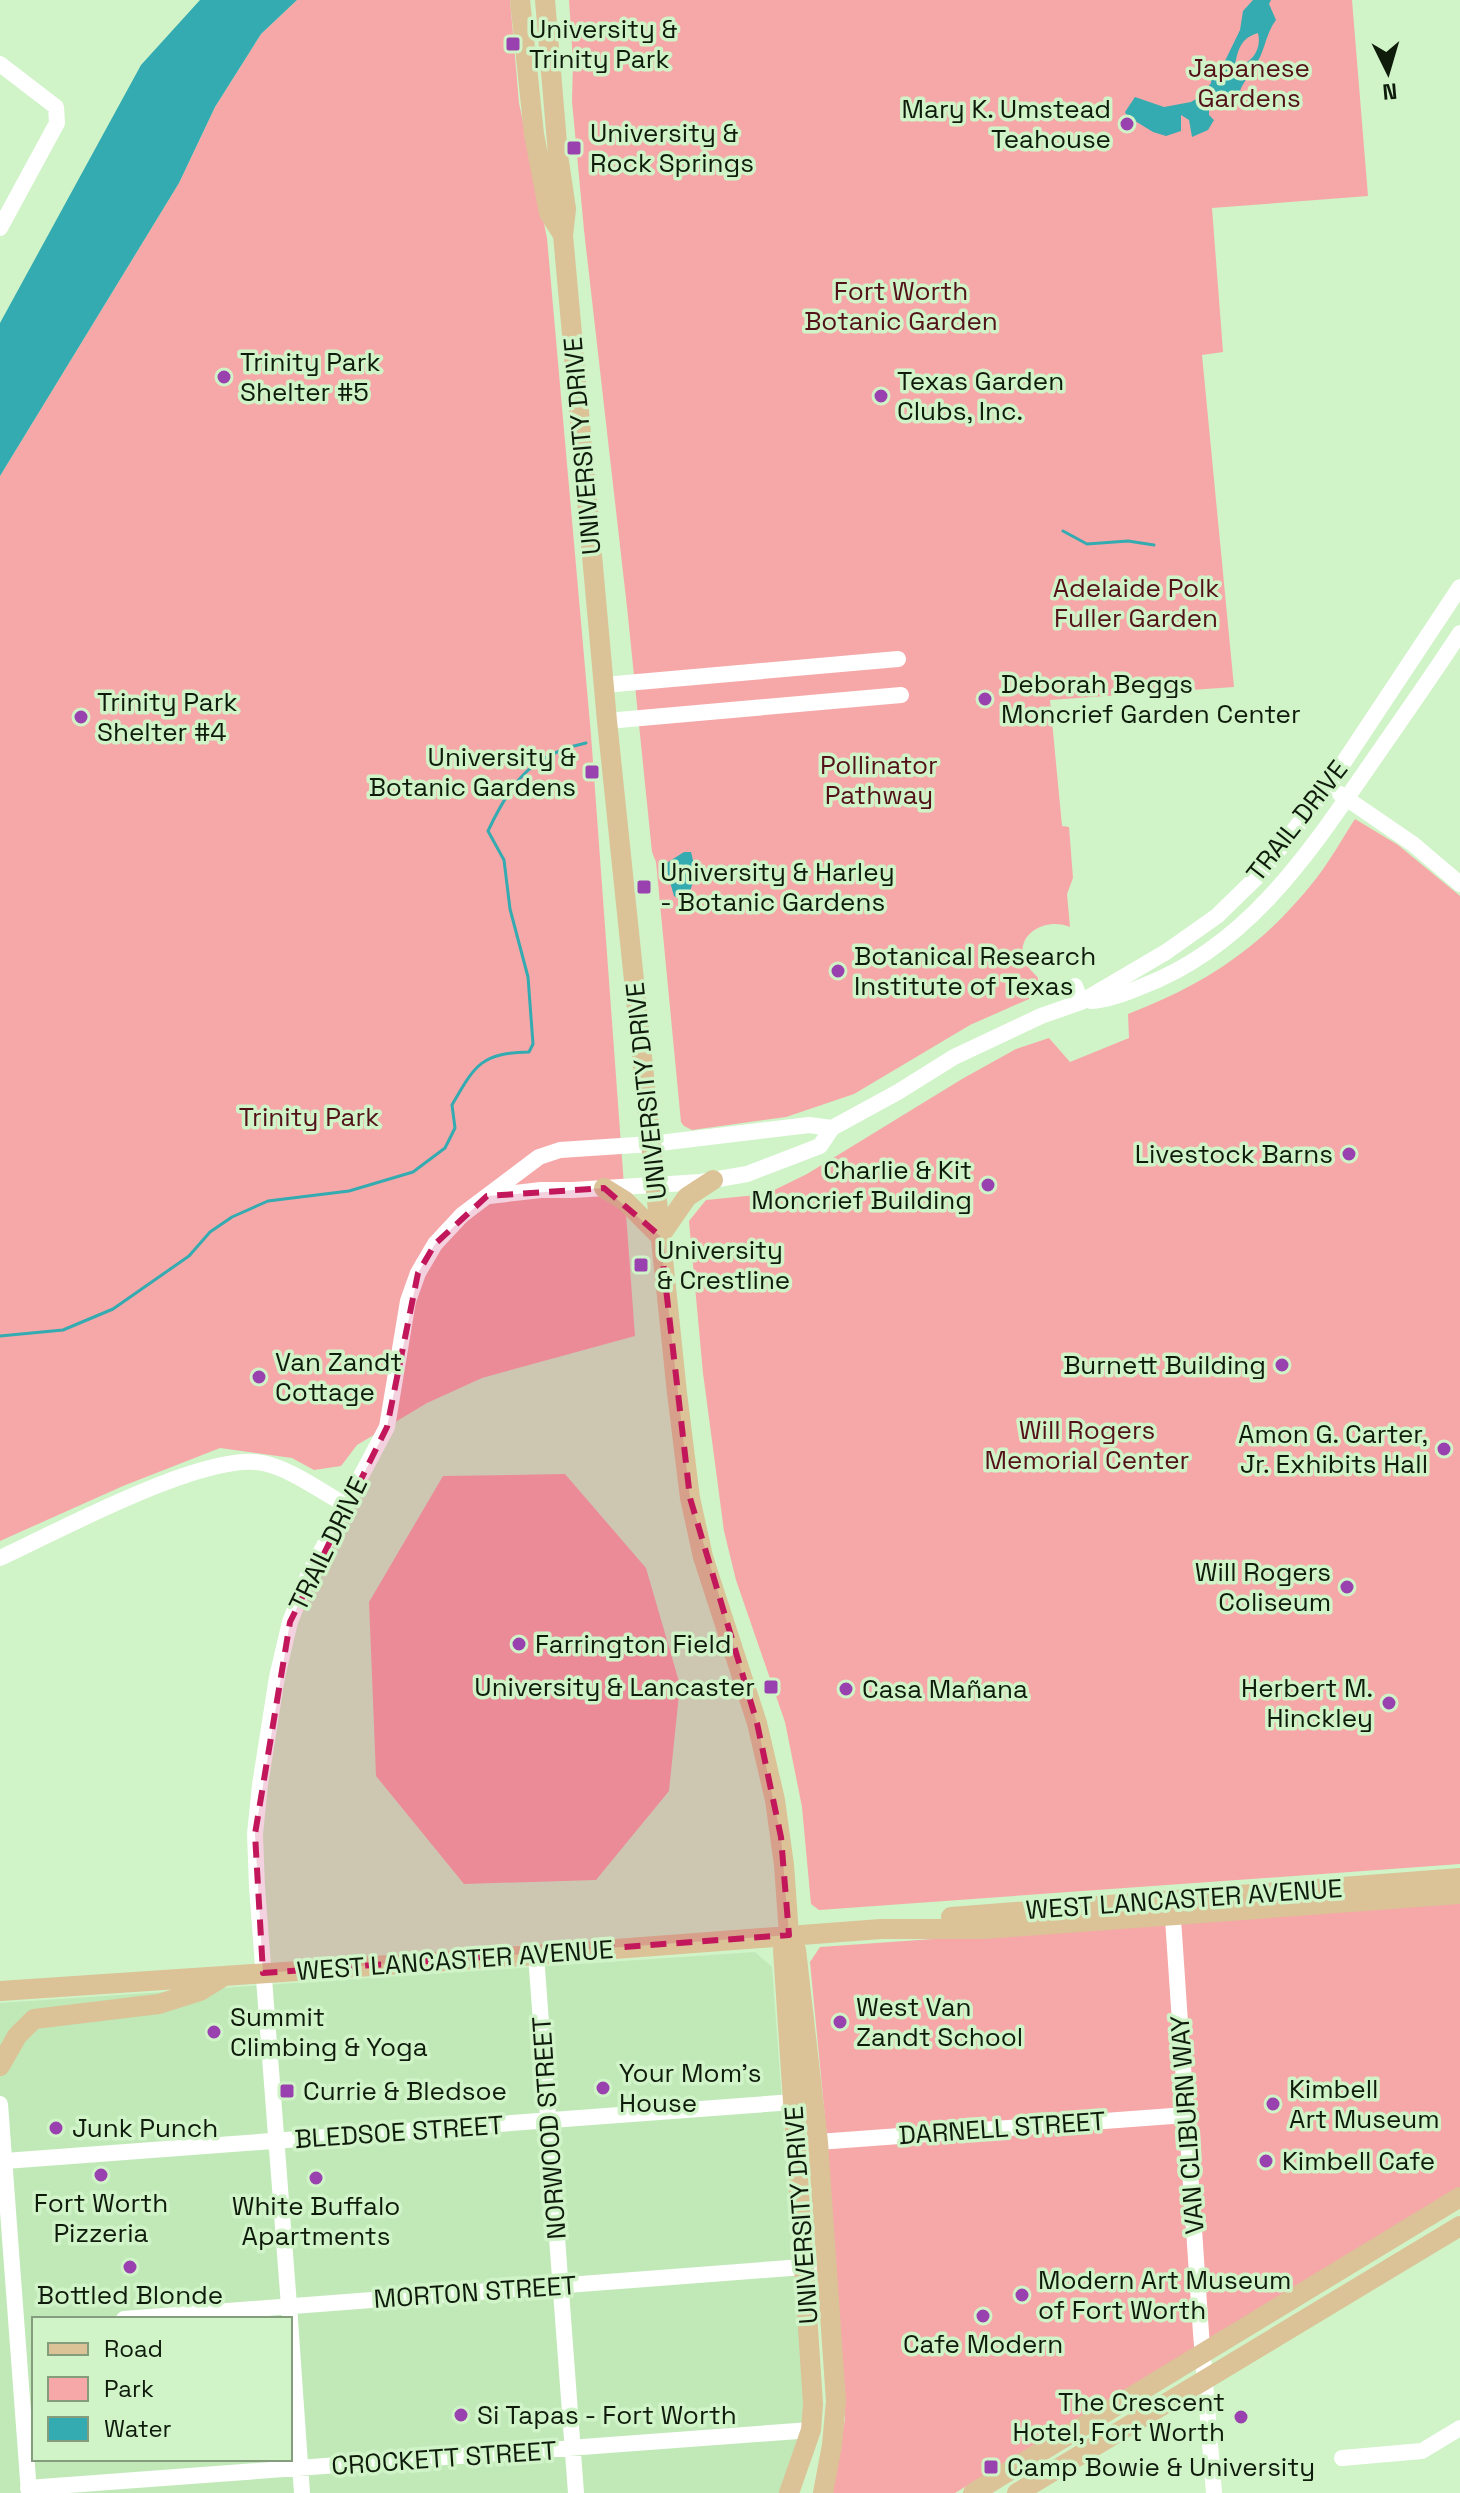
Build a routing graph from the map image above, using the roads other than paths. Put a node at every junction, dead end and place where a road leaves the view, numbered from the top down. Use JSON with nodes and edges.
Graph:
{"nodes":[{"id":1,"x":520,"y":0,"type":"edge"},
{"id":2,"x":545,"y":0,"type":"edge"},
{"id":3,"x":0,"y":64,"type":"edge"},
{"id":4,"x":553,"y":84,"type":"junction"},
{"id":5,"x":528,"y":85,"type":"junction"},
{"id":6,"x":0,"y":228,"type":"edge"},
{"id":7,"x":563,"y":235,"type":"junction"},
{"id":8,"x":1460,"y":587,"type":"edge"},
{"id":9,"x":1460,"y":633,"type":"edge"},
{"id":10,"x":898,"y":659,"type":"dead end"},
{"id":11,"x":604,"y":685,"type":"junction"},
{"id":12,"x":901,"y":695,"type":"dead end"},
{"id":13,"x":607,"y":721,"type":"junction"},
{"id":14,"x":1328,"y":786,"type":"junction"},
{"id":15,"x":1347,"y":798,"type":"junction"},
{"id":16,"x":1460,"y":884,"type":"edge"},
{"id":17,"x":1078,"y":994,"type":"junction"},
{"id":18,"x":832,"y":1128,"type":"junction"},
{"id":19,"x":651,"y":1144,"type":"junction"},
{"id":20,"x":713,"y":1180,"type":"junction"},
{"id":21,"x":656,"y":1184,"type":"junction"},
{"id":22,"x":604,"y":1188,"type":"junction"},
{"id":23,"x":487,"y":1196,"type":"junction"},
{"id":24,"x":660,"y":1236,"type":"junction"},
{"id":25,"x":344,"y":1504,"type":"junction"},
{"id":26,"x":0,"y":1558,"type":"edge"},
{"id":27,"x":1460,"y":1878,"type":"edge"},
{"id":28,"x":1460,"y":1894,"type":"edge"},
{"id":29,"x":1172,"y":1908,"type":"junction"},
{"id":30,"x":789,"y":1935,"type":"junction"},
{"id":31,"x":536,"y":1955,"type":"junction"},
{"id":32,"x":263,"y":1973,"type":"junction"},
{"id":33,"x":225,"y":1976,"type":"junction"},
{"id":34,"x":8,"y":1990,"type":"edge"},
{"id":35,"x":0,"y":2066,"type":"edge"},
{"id":36,"x":793,"y":2102,"type":"junction"},
{"id":37,"x":0,"y":2104,"type":"edge"},
{"id":38,"x":1186,"y":2115,"type":"junction"},
{"id":39,"x":549,"y":2121,"type":"junction"},
{"id":40,"x":277,"y":2140,"type":"junction"},
{"id":41,"x":818,"y":2142,"type":"junction"},
{"id":42,"x":5,"y":2161,"type":"junction"},
{"id":43,"x":1460,"y":2199,"type":"edge"},
{"id":44,"x":1460,"y":2226,"type":"edge"},
{"id":45,"x":1384,"y":2243,"type":"junction"},
{"id":46,"x":1357,"y":2259,"type":"junction"},
{"id":47,"x":826,"y":2265,"type":"junction"},
{"id":48,"x":1397,"y":2265,"type":"junction"},
{"id":49,"x":805,"y":2267,"type":"junction"},
{"id":50,"x":1370,"y":2282,"type":"junction"},
{"id":51,"x":561,"y":2285,"type":"junction"},
{"id":52,"x":290,"y":2315,"type":"edge"},
{"id":53,"x":207,"y":2317,"type":"edge"},
{"id":54,"x":32,"y":2326,"type":"edge"},
{"id":55,"x":16,"y":2327,"type":"junction"},
{"id":56,"x":292,"y":2346,"type":"edge"},
{"id":57,"x":1202,"y":2353,"type":"junction"},
{"id":58,"x":1206,"y":2379,"type":"junction"},
{"id":59,"x":1460,"y":2428,"type":"edge"},
{"id":60,"x":811,"y":2430,"type":"junction"},
{"id":61,"x":572,"y":2448,"type":"junction"},
{"id":62,"x":1342,"y":2458,"type":"dead end"},
{"id":63,"x":300,"y":2468,"type":"junction"},
{"id":64,"x":996,"y":2487,"type":"edge"},
{"id":65,"x":29,"y":2491,"type":"edge"},
{"id":66,"x":302,"y":2493,"type":"edge"},
{"id":67,"x":576,"y":2493,"type":"edge"},
{"id":68,"x":789,"y":2493,"type":"edge"},
{"id":69,"x":823,"y":2493,"type":"edge"},
{"id":70,"x":973,"y":2493,"type":"edge"},
{"id":71,"x":1017,"y":2493,"type":"edge"},
{"id":72,"x":1214,"y":2493,"type":"edge"}],
"edges":[{"from":1,"to":5,"type":"main road","name":"UNIVERSITY DRIVE"},
{"from":2,"to":4,"type":"main road","name":"UNIVERSITY DRIVE"},
{"from":3,"to":6,"type":"street"},
{"from":4,"to":5,"type":"street"},
{"from":4,"to":7,"type":"main road","name":"UNIVERSITY DRIVE"},
{"from":5,"to":7,"type":"main road","name":"UNIVERSITY DRIVE"},
{"from":7,"to":11,"type":"main road","name":"UNIVERSITY DRIVE"},
{"from":8,"to":14,"type":"street","name":"TRAIL DRIVE"},
{"from":9,"to":15,"type":"street","name":"TRAIL DRIVE"},
{"from":10,"to":11,"type":"street"},
{"from":11,"to":13,"type":"main road","name":"UNIVERSITY DRIVE"},
{"from":12,"to":13,"type":"street"},
{"from":13,"to":19,"type":"main road","name":"UNIVERSITY DRIVE"},
{"from":14,"to":15,"type":"street"},
{"from":14,"to":17,"type":"street","name":"TRAIL DRIVE"},
{"from":15,"to":16,"type":"street"},
{"from":15,"to":17,"type":"street","name":"TRAIL DRIVE"},
{"from":17,"to":18,"type":"street","name":"TRAIL DRIVE"},
{"from":18,"to":19,"type":"street","name":"TRAIL DRIVE"},
{"from":18,"to":20,"type":"street","name":"TRAIL DRIVE"},
{"from":19,"to":21,"type":"main road","name":"UNIVERSITY DRIVE"},
{"from":19,"to":23,"type":"street","name":"TRAIL DRIVE"},
{"from":20,"to":21,"type":"street","name":"TRAIL DRIVE"},
{"from":20,"to":24,"type":"main road"},
{"from":21,"to":22,"type":"street","name":"TRAIL DRIVE"},
{"from":21,"to":24,"type":"main road","name":"UNIVERSITY DRIVE"},
{"from":22,"to":23,"type":"street","name":"TRAIL DRIVE"},
{"from":22,"to":24,"type":"main road"},
{"from":23,"to":25,"type":"street","name":"TRAIL DRIVE"},
{"from":24,"to":30,"type":"main road","name":"UNIVERSITY DRIVE"},
{"from":25,"to":26,"type":"street"},
{"from":25,"to":32,"type":"street","name":"TRAIL DRIVE"},
{"from":27,"to":29,"type":"main road","name":"WEST LANCASTER AVENUE"},
{"from":28,"to":29,"type":"main road","name":"WEST LANCASTER AVENUE"},
{"from":29,"to":30,"type":"main road","name":"WEST LANCASTER AVENUE"},
{"from":29,"to":38,"type":"street","name":"VAN CLIBURN WAY"},
{"from":30,"to":31,"type":"main road","name":"WEST LANCASTER AVENUE"},
{"from":30,"to":36,"type":"main road","name":"UNIVERSITY DRIVE"},
{"from":30,"to":41,"type":"main road","name":"UNIVERSITY DRIVE"},
{"from":31,"to":32,"type":"main road","name":"WEST LANCASTER AVENUE"},
{"from":31,"to":39,"type":"street","name":"NORWOOD STREET"},
{"from":32,"to":33,"type":"main road","name":"WEST LANCASTER AVENUE"},
{"from":32,"to":40,"type":"street","name":"TRAIL DRIVE"},
{"from":33,"to":34,"type":"main road","name":"WEST LANCASTER AVENUE"},
{"from":33,"to":35,"type":"main road"},
{"from":36,"to":39,"type":"street","name":"BLEDSOE STREET"},
{"from":36,"to":41,"type":"main road"},
{"from":36,"to":49,"type":"main road","name":"UNIVERSITY DRIVE"},
{"from":37,"to":42,"type":"street"},
{"from":38,"to":41,"type":"street","name":"DARNELL STREET"},
{"from":38,"to":57,"type":"street","name":"VAN CLIBURN WAY"},
{"from":39,"to":40,"type":"street","name":"BLEDSOE STREET"},
{"from":39,"to":51,"type":"street","name":"NORWOOD STREET"},
{"from":40,"to":42,"type":"street","name":"BLEDSOE STREET"},
{"from":40,"to":52,"type":"street","name":"TRAIL DRIVE"},
{"from":41,"to":47,"type":"main road","name":"UNIVERSITY DRIVE"},
{"from":42,"to":55,"type":"street"},
{"from":43,"to":45,"type":"main road"},
{"from":44,"to":48,"type":"main road"},
{"from":45,"to":46,"type":"main road"},
{"from":45,"to":48,"type":"main road"},
{"from":46,"to":50,"type":"main road"},
{"from":46,"to":57,"type":"main road"},
{"from":47,"to":49,"type":"street","name":"MORTON STREET"},
{"from":47,"to":69,"type":"main road","name":"UNIVERSITY DRIVE"},
{"from":48,"to":50,"type":"main road"},
{"from":49,"to":51,"type":"street","name":"MORTON STREET"},
{"from":49,"to":60,"type":"main road","name":"UNIVERSITY DRIVE"},
{"from":50,"to":58,"type":"main road"},
{"from":51,"to":52,"type":"street","name":"MORTON STREET"},
{"from":51,"to":61,"type":"street","name":"NORWOOD STREET"},
{"from":52,"to":53,"type":"street","name":"MORTON STREET"},
{"from":54,"to":55,"type":"street"},
{"from":55,"to":65,"type":"street"},
{"from":56,"to":63,"type":"street","name":"TRAIL DRIVE"},
{"from":57,"to":58,"type":"street","name":"VAN CLIBURN WAY"},
{"from":57,"to":64,"type":"main road"},
{"from":58,"to":71,"type":"main road"},
{"from":58,"to":72,"type":"street","name":"VAN CLIBURN WAY"},
{"from":59,"to":62,"type":"street"},
{"from":60,"to":61,"type":"street","name":"CROCKETT STREET"},
{"from":60,"to":68,"type":"main road","name":"UNIVERSITY DRIVE"},
{"from":61,"to":63,"type":"street","name":"CROCKETT STREET"},
{"from":61,"to":67,"type":"street","name":"NORWOOD STREET"},
{"from":63,"to":65,"type":"street","name":"CROCKETT STREET"},
{"from":63,"to":66,"type":"street","name":"TRAIL DRIVE"},
{"from":64,"to":70,"type":"main road"}]}
